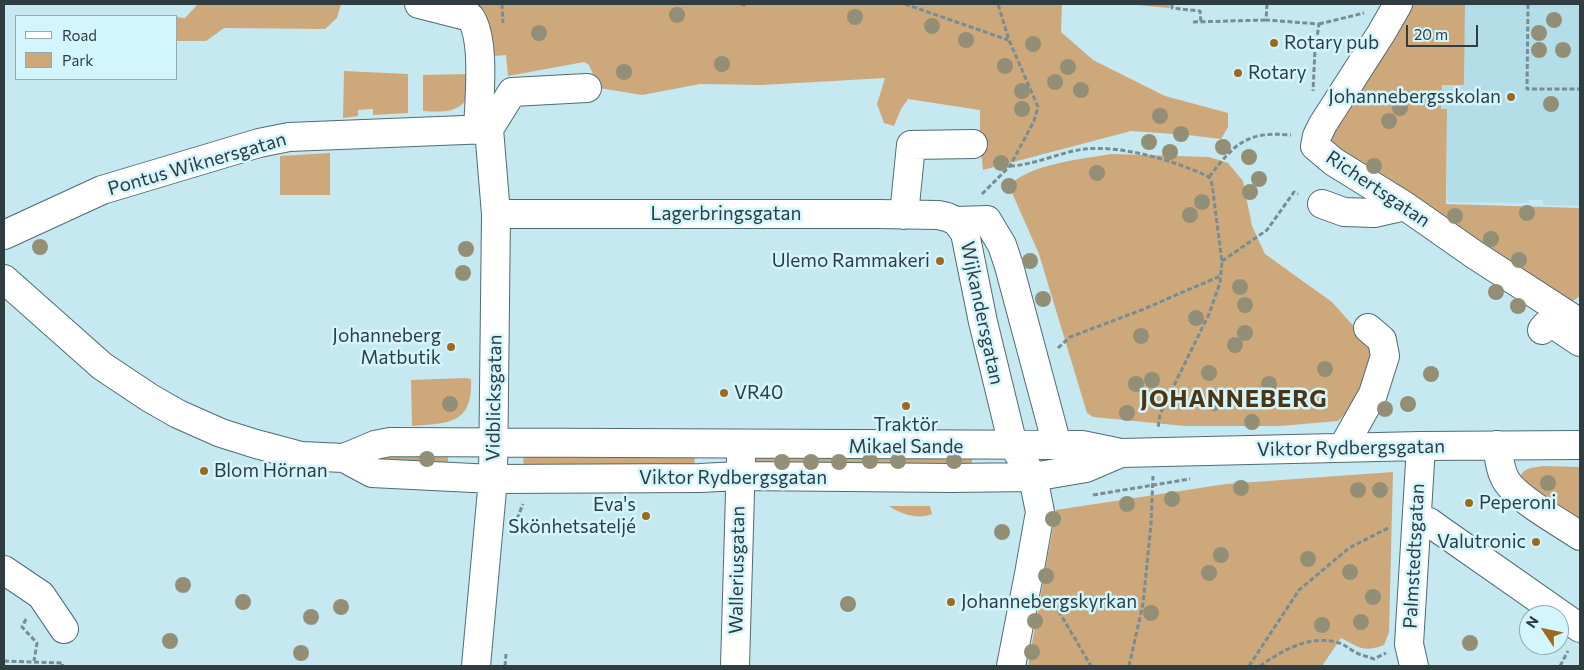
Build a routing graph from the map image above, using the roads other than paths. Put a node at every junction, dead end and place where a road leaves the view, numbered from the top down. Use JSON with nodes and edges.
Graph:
{"nodes":[{"id":1,"x":419,"y":4,"type":"edge"},
{"id":2,"x":1398,"y":4,"type":"edge"},
{"id":3,"x":587,"y":88,"type":"dead end"},
{"id":4,"x":483,"y":129,"type":"junction"},
{"id":5,"x":973,"y":144,"type":"dead end"},
{"id":6,"x":1322,"y":204,"type":"road end"},
{"id":7,"x":1405,"y":206,"type":"junction"},
{"id":8,"x":496,"y":214,"type":"junction"},
{"id":9,"x":904,"y":215,"type":"junction"},
{"id":10,"x":956,"y":221,"type":"junction"},
{"id":11,"x":4,"y":235,"type":"edge"},
{"id":12,"x":4,"y":279,"type":"edge"},
{"id":13,"x":1580,"y":323,"type":"edge"},
{"id":14,"x":1368,"y":328,"type":"dead end"},
{"id":15,"x":1542,"y":330,"type":"dead end"},
{"id":16,"x":1580,"y":342,"type":"edge"},
{"id":17,"x":492,"y":443,"type":"junction"},
{"id":18,"x":741,"y":444,"type":"junction"},
{"id":19,"x":1013,"y":445,"type":"junction"},
{"id":20,"x":1057,"y":445,"type":"junction"},
{"id":21,"x":1497,"y":445,"type":"junction"},
{"id":22,"x":1580,"y":445,"type":"edge"},
{"id":23,"x":1421,"y":446,"type":"junction"},
{"id":24,"x":1343,"y":447,"type":"junction"},
{"id":25,"x":1122,"y":453,"type":"junction"},
{"id":26,"x":344,"y":458,"type":"junction"},
{"id":27,"x":740,"y":476,"type":"junction"},
{"id":28,"x":1033,"y":477,"type":"junction"},
{"id":29,"x":493,"y":479,"type":"junction"},
{"id":30,"x":1417,"y":518,"type":"junction"},
{"id":31,"x":1580,"y":536,"type":"edge"},
{"id":32,"x":4,"y":570,"type":"edge"},
{"id":33,"x":1580,"y":627,"type":"edge"},
{"id":34,"x":64,"y":629,"type":"dead end"},
{"id":35,"x":1413,"y":664,"type":"edge"},
{"id":36,"x":476,"y":666,"type":"edge"},
{"id":37,"x":735,"y":666,"type":"edge"},
{"id":38,"x":1011,"y":666,"type":"edge"}],
"edges":[{"from":1,"to":4,"type":"street","name":"Vidblicksgatan"},
{"from":2,"to":7,"type":"street","name":"Richertsgatan"},
{"from":3,"to":4,"type":"street"},
{"from":4,"to":8,"type":"street","name":"Vidblicksgatan"},
{"from":4,"to":11,"type":"street","name":"Pontus Wiknersgatan"},
{"from":5,"to":9,"type":"street"},
{"from":6,"to":7,"type":"street"},
{"from":7,"to":13,"type":"street","name":"Richertsgatan"},
{"from":8,"to":9,"type":"street","name":"Lagerbringsgatan"},
{"from":8,"to":17,"type":"street","name":"Vidblicksgatan"},
{"from":9,"to":10,"type":"street","name":"Lagerbringsgatan"},
{"from":10,"to":19,"type":"street","name":"Wijkandersgatan"},
{"from":10,"to":20,"type":"street","name":"Wijkandersgatan"},
{"from":12,"to":26,"type":"street","name":"Viktor Rydbergsgatan"},
{"from":14,"to":24,"type":"street"},
{"from":15,"to":16,"type":"street"},
{"from":17,"to":18,"type":"street","name":"Viktor Rydbergsgatan"},
{"from":17,"to":26,"type":"street","name":"Viktor Rydbergsgatan"},
{"from":17,"to":29,"type":"street","name":"Vidblicksgatan"},
{"from":18,"to":19,"type":"street","name":"Viktor Rydbergsgatan"},
{"from":18,"to":27,"type":"street","name":"Walleriusgatan"},
{"from":19,"to":20,"type":"street","name":"Viktor Rydbergsgatan"},
{"from":19,"to":28,"type":"street","name":"Wijkandersgatan"},
{"from":20,"to":25,"type":"street","name":"Viktor Rydbergsgatan"},
{"from":21,"to":22,"type":"street","name":"Viktor Rydbergsgatan"},
{"from":21,"to":23,"type":"street","name":"Viktor Rydbergsgatan"},
{"from":21,"to":31,"type":"street"},
{"from":23,"to":24,"type":"street","name":"Viktor Rydbergsgatan"},
{"from":23,"to":30,"type":"street","name":"Palmstedtsgatan"},
{"from":24,"to":25,"type":"street","name":"Viktor Rydbergsgatan"},
{"from":25,"to":28,"type":"street","name":"Viktor Rydbergsgatan"},
{"from":26,"to":29,"type":"street","name":"Viktor Rydbergsgatan"},
{"from":27,"to":28,"type":"street","name":"Viktor Rydbergsgatan"},
{"from":27,"to":29,"type":"street","name":"Viktor Rydbergsgatan"},
{"from":27,"to":37,"type":"street","name":"Walleriusgatan"},
{"from":28,"to":38,"type":"street","name":"Wijkandersgatan"},
{"from":29,"to":36,"type":"street","name":"Vidblicksgatan"},
{"from":30,"to":33,"type":"street"},
{"from":30,"to":35,"type":"street","name":"Palmstedtsgatan"},
{"from":32,"to":34,"type":"street"}]}
